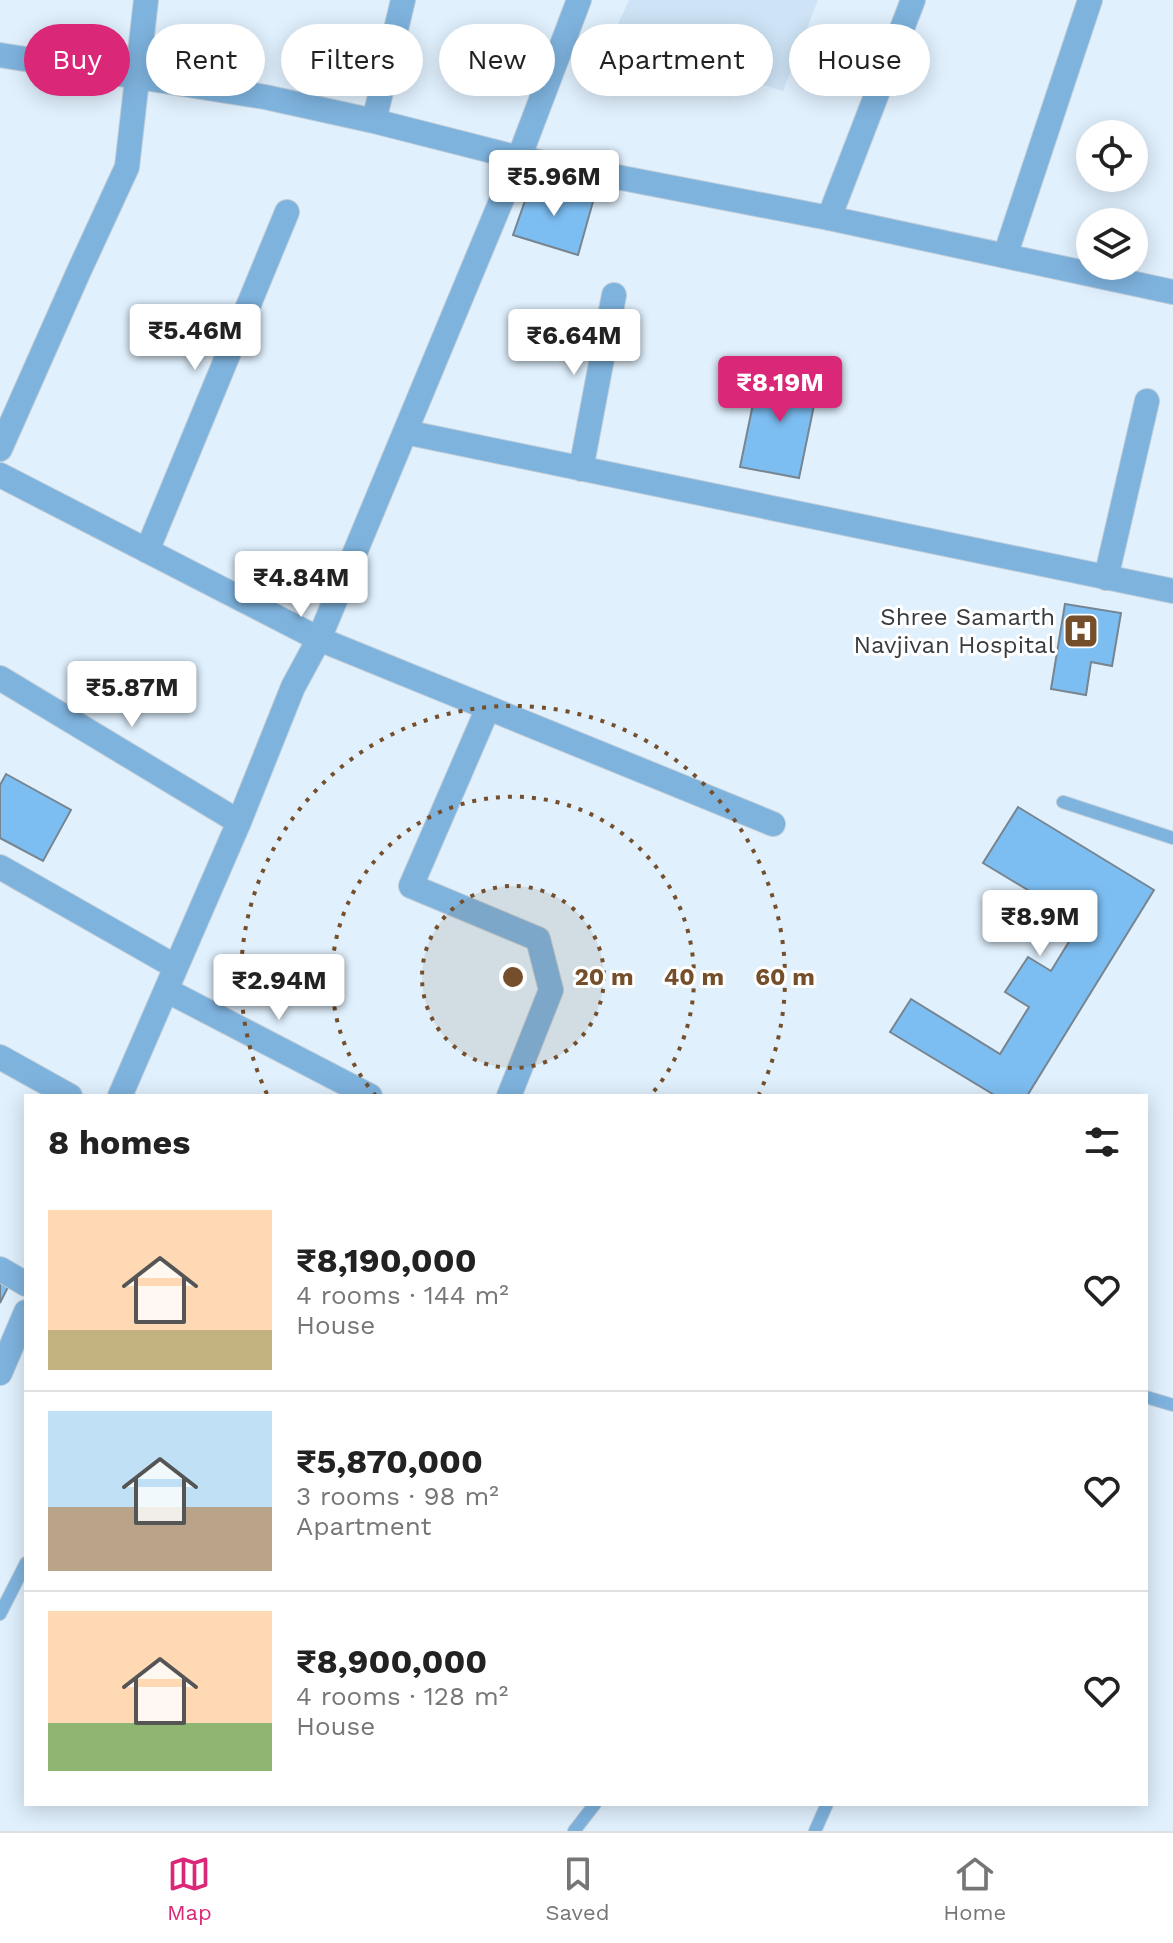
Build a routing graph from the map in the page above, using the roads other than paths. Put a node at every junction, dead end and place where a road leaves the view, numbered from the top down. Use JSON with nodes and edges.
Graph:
{"nodes":[{"id":1,"x":146,"y":0,"type":"edge"},
{"id":2,"x":403,"y":0,"type":"edge"},
{"id":3,"x":579,"y":0,"type":"edge"},
{"id":4,"x":913,"y":0,"type":"edge"},
{"id":5,"x":1090,"y":0,"type":"edge"},
{"id":6,"x":0,"y":55,"type":"edge"},
{"id":7,"x":136,"y":77,"type":"junction"},
{"id":8,"x":374,"y":121,"type":"junction"},
{"id":9,"x":519,"y":158,"type":"junction"},
{"id":10,"x":287,"y":212,"type":"dead end"},
{"id":11,"x":829,"y":218,"type":"junction"},
{"id":12,"x":1005,"y":256,"type":"junction"},
{"id":13,"x":1173,"y":292,"type":"edge"},
{"id":14,"x":614,"y":295,"type":"dead end"},
{"id":15,"x":1147,"y":401,"type":"dead end"},
{"id":16,"x":405,"y":432,"type":"junction"},
{"id":17,"x":0,"y":449,"type":"edge"},
{"id":18,"x":581,"y":469,"type":"junction"},
{"id":19,"x":0,"y":475,"type":"edge"},
{"id":20,"x":147,"y":551,"type":"junction"},
{"id":21,"x":1106,"y":578,"type":"junction"},
{"id":22,"x":1173,"y":591,"type":"edge"},
{"id":23,"x":319,"y":639,"type":"junction"},
{"id":24,"x":0,"y":678,"type":"edge"},
{"id":25,"x":488,"y":708,"type":"junction"},
{"id":26,"x":1063,"y":802,"type":"dead end"},
{"id":27,"x":239,"y":822,"type":"junction"},
{"id":28,"x":773,"y":824,"type":"dead end"},
{"id":29,"x":1173,"y":838,"type":"edge"},
{"id":30,"x":0,"y":867,"type":"edge"},
{"id":31,"x":176,"y":967,"type":"junction"},
{"id":32,"x":166,"y":990,"type":"junction"},
{"id":33,"x":0,"y":1057,"type":"edge"},
{"id":34,"x":66,"y":1094,"type":"edge"},
{"id":35,"x":121,"y":1094,"type":"edge"},
{"id":36,"x":366,"y":1094,"type":"edge"},
{"id":37,"x":510,"y":1094,"type":"edge"},
{"id":38,"x":0,"y":1269,"type":"edge"},
{"id":39,"x":24,"y":1283,"type":"edge"},
{"id":40,"x":24,"y":1317,"type":"edge"},
{"id":41,"x":0,"y":1373,"type":"edge"},
{"id":42,"x":1148,"y":1398,"type":"edge"},
{"id":43,"x":1173,"y":1405,"type":"edge"},
{"id":44,"x":24,"y":1567,"type":"edge"},
{"id":45,"x":0,"y":1614,"type":"edge"},
{"id":46,"x":593,"y":1806,"type":"edge"},
{"id":47,"x":826,"y":1806,"type":"edge"},
{"id":48,"x":574,"y":1831,"type":"edge"},
{"id":49,"x":815,"y":1831,"type":"edge"}],
"edges":[{"from":1,"to":7,"type":"street"},
{"from":2,"to":8,"type":"street"},
{"from":3,"to":9,"type":"street"},
{"from":4,"to":11,"type":"street"},
{"from":5,"to":12,"type":"street"},
{"from":6,"to":7,"type":"street"},
{"from":7,"to":8,"type":"street"},
{"from":7,"to":17,"type":"street"},
{"from":8,"to":9,"type":"street"},
{"from":9,"to":11,"type":"street"},
{"from":9,"to":16,"type":"street"},
{"from":10,"to":20,"type":"street"},
{"from":11,"to":12,"type":"street"},
{"from":12,"to":13,"type":"street"},
{"from":14,"to":18,"type":"street"},
{"from":15,"to":21,"type":"street"},
{"from":16,"to":18,"type":"street"},
{"from":16,"to":23,"type":"street"},
{"from":18,"to":21,"type":"street"},
{"from":19,"to":20,"type":"street"},
{"from":20,"to":23,"type":"street"},
{"from":21,"to":22,"type":"street"},
{"from":23,"to":25,"type":"street"},
{"from":23,"to":27,"type":"street"},
{"from":24,"to":27,"type":"street"},
{"from":25,"to":28,"type":"street"},
{"from":25,"to":37,"type":"street"},
{"from":26,"to":29,"type":"lane"},
{"from":27,"to":31,"type":"street"},
{"from":30,"to":31,"type":"street"},
{"from":31,"to":32,"type":"street"},
{"from":32,"to":35,"type":"street"},
{"from":32,"to":36,"type":"street"},
{"from":33,"to":34,"type":"street"},
{"from":38,"to":39,"type":"street"},
{"from":40,"to":41,"type":"street"},
{"from":42,"to":43,"type":"lane"},
{"from":44,"to":45,"type":"lane"},
{"from":46,"to":48,"type":"lane"},
{"from":47,"to":49,"type":"lane"}]}
